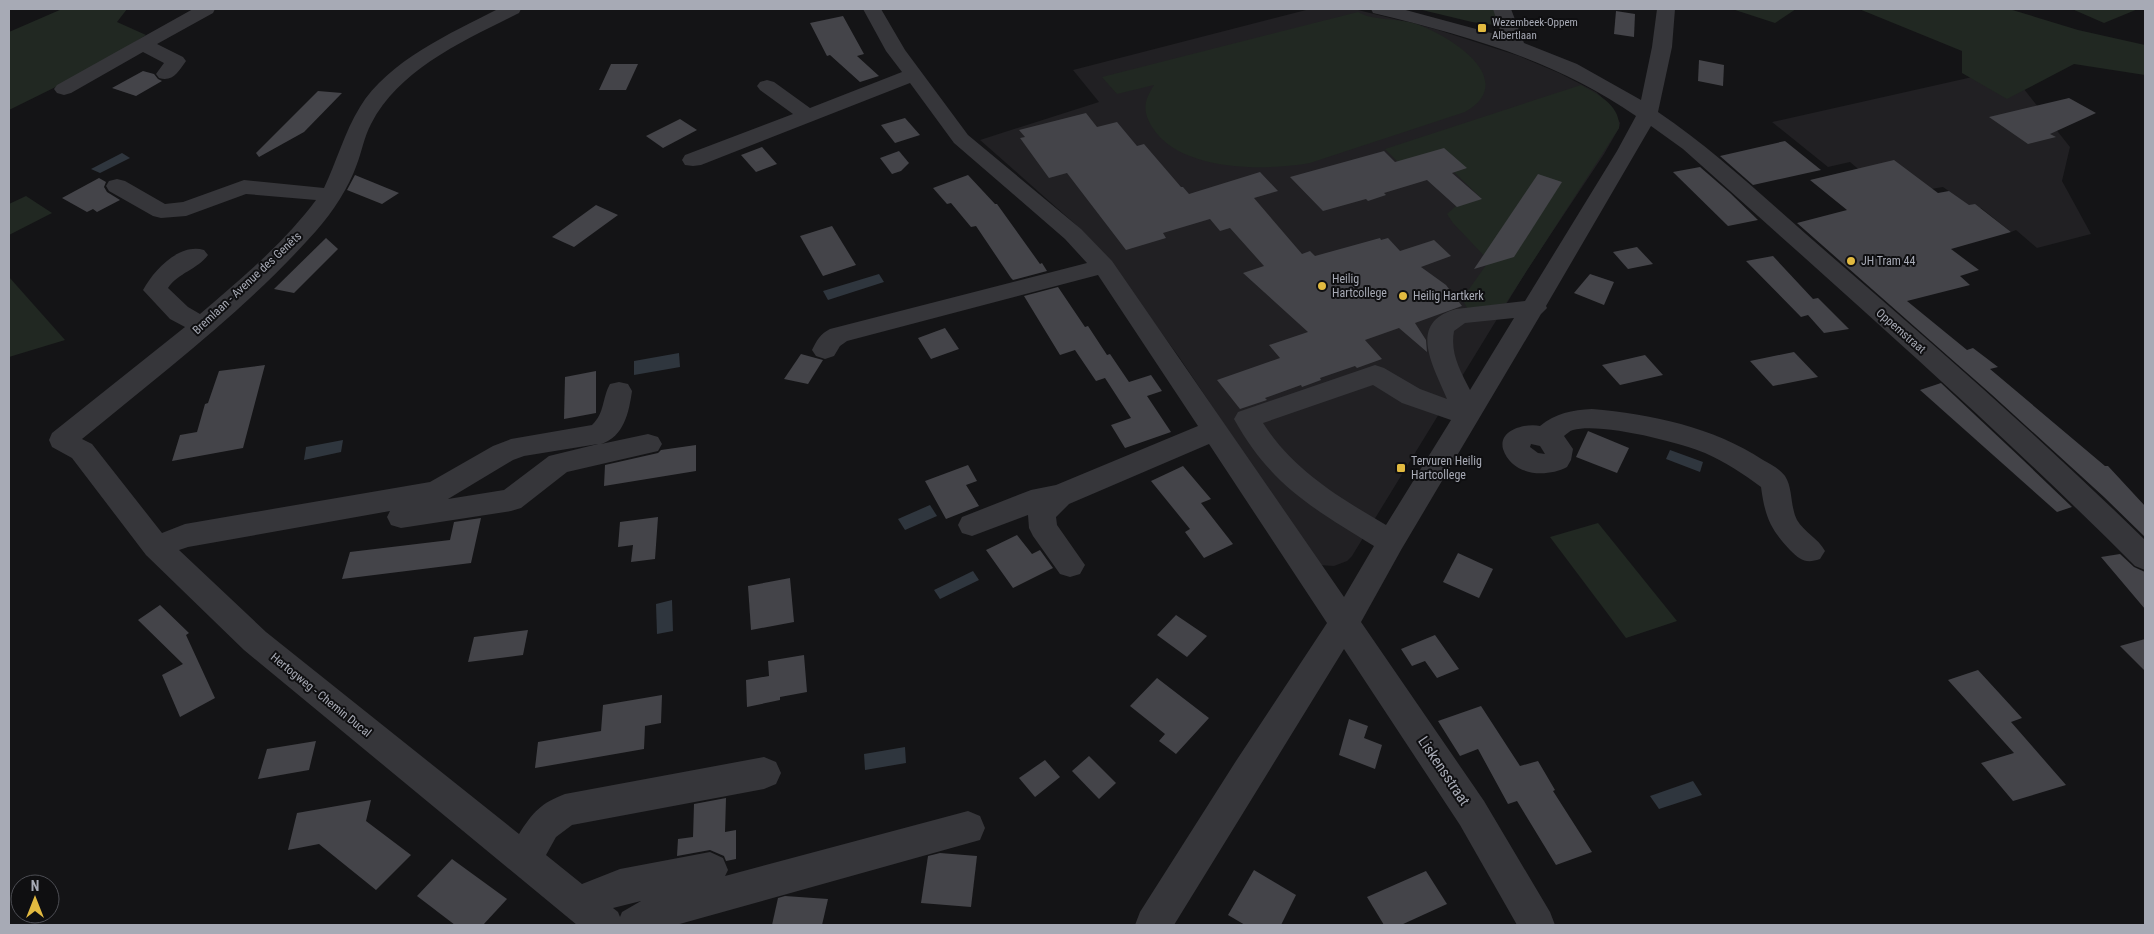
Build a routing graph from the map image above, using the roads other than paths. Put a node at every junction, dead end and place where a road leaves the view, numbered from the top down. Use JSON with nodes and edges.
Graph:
{"nodes":[{"id":1,"x":206,"y":9,"type":"edge"},
{"id":2,"x":512,"y":9,"type":"edge"},
{"id":3,"x":872,"y":9,"type":"edge"},
{"id":4,"x":1380,"y":9,"type":"edge"},
{"id":5,"x":1502,"y":9,"type":"edge"},
{"id":6,"x":1666,"y":9,"type":"edge"},
{"id":7,"x":142,"y":44,"type":"junction"},
{"id":8,"x":1516,"y":47,"type":"junction"},
{"id":9,"x":166,"y":74,"type":"dead end"},
{"id":10,"x":914,"y":74,"type":"junction"},
{"id":11,"x":767,"y":86,"type":"dead end"},
{"id":12,"x":64,"y":89,"type":"dead end"},
{"id":13,"x":1648,"y":114,"type":"junction"},
{"id":14,"x":808,"y":116,"type":"junction"},
{"id":15,"x":695,"y":137,"type":"dead end"},
{"id":16,"x":715,"y":152,"type":"junction"},
{"id":17,"x":693,"y":160,"type":"dead end"},
{"id":18,"x":116,"y":186,"type":"dead end"},
{"id":19,"x":330,"y":195,"type":"junction"},
{"id":20,"x":196,"y":255,"type":"dead end"},
{"id":21,"x":1104,"y":266,"type":"junction"},
{"id":22,"x":994,"y":296,"type":"junction"},
{"id":23,"x":1535,"y":308,"type":"junction"},
{"id":24,"x":202,"y":325,"type":"junction"},
{"id":25,"x":930,"y":327,"type":"dead end"},
{"id":26,"x":825,"y":350,"type":"dead end"},
{"id":27,"x":619,"y":391,"type":"dead end"},
{"id":28,"x":1468,"y":416,"type":"junction"},
{"id":29,"x":1215,"y":430,"type":"junction"},
{"id":30,"x":1545,"y":436,"type":"dead end"},
{"id":31,"x":62,"y":440,"type":"joint"},
{"id":32,"x":648,"y":444,"type":"dead end"},
{"id":33,"x":1059,"y":496,"type":"junction"},
{"id":34,"x":972,"y":525,"type":"dead end"},
{"id":35,"x":1391,"y":542,"type":"junction"},
{"id":36,"x":1810,"y":550,"type":"dead end"},
{"id":37,"x":162,"y":553,"type":"junction"},
{"id":38,"x":2145,"y":558,"type":"edge"},
{"id":39,"x":1070,"y":565,"type":"dead end"},
{"id":40,"x":1345,"y":622,"type":"junction"},
{"id":41,"x":764,"y":773,"type":"dead end"},
{"id":42,"x":968,"y":828,"type":"dead end"},
{"id":43,"x":524,"y":859,"type":"junction"},
{"id":44,"x":710,"y":870,"type":"dead end"},
{"id":45,"x":592,"y":914,"type":"edge"},
{"id":46,"x":635,"y":925,"type":"edge"},
{"id":47,"x":1153,"y":925,"type":"edge"},
{"id":48,"x":1536,"y":925,"type":"edge"}],
"edges":[{"from":1,"to":7,"type":"street"},
{"from":2,"to":19,"type":"street","name":"Bremlaan - Avenue des Genêts"},
{"from":3,"to":10,"type":"street","name":"Liskensstraat"},
{"from":4,"to":8,"type":"street","name":"Oppemstraat"},
{"from":5,"to":8,"type":"street"},
{"from":6,"to":13,"type":"street"},
{"from":7,"to":9,"type":"street"},
{"from":7,"to":12,"type":"street"},
{"from":8,"to":13,"type":"street","name":"Oppemstraat"},
{"from":10,"to":14,"type":"street"},
{"from":10,"to":21,"type":"street","name":"Liskensstraat"},
{"from":11,"to":14,"type":"street"},
{"from":13,"to":23,"type":"street"},
{"from":13,"to":38,"type":"street","name":"Oppemstraat"},
{"from":14,"to":16,"type":"street"},
{"from":15,"to":16,"type":"street"},
{"from":16,"to":17,"type":"street"},
{"from":18,"to":19,"type":"street"},
{"from":19,"to":24,"type":"street","name":"Bremlaan - Avenue des Genêts"},
{"from":20,"to":24,"type":"street"},
{"from":21,"to":22,"type":"street"},
{"from":21,"to":29,"type":"street","name":"Liskensstraat"},
{"from":22,"to":25,"type":"street"},
{"from":22,"to":26,"type":"street"},
{"from":23,"to":28,"type":"street"},
{"from":23,"to":28,"type":"street"},
{"from":24,"to":31,"type":"street","name":"Bremlaan - Avenue des Genêts"},
{"from":27,"to":37,"type":"street"},
{"from":28,"to":35,"type":"street"},
{"from":28,"to":35,"type":"street"},
{"from":29,"to":33,"type":"street"},
{"from":29,"to":40,"type":"street","name":"Liskensstraat"},
{"from":30,"to":36,"type":"street"},
{"from":31,"to":37,"type":"street","name":"Hertogweg - Chemin Ducal"},
{"from":32,"to":37,"type":"street"},
{"from":33,"to":34,"type":"street"},
{"from":33,"to":39,"type":"street"},
{"from":35,"to":40,"type":"street"},
{"from":37,"to":43,"type":"street","name":"Hertogweg - Chemin Ducal"},
{"from":40,"to":47,"type":"street"},
{"from":40,"to":48,"type":"street","name":"Liskensstraat"},
{"from":41,"to":43,"type":"street"},
{"from":42,"to":46,"type":"street"},
{"from":43,"to":45,"type":"street","name":"Hertogweg - Chemin Ducal"},
{"from":44,"to":45,"type":"street"}]}
